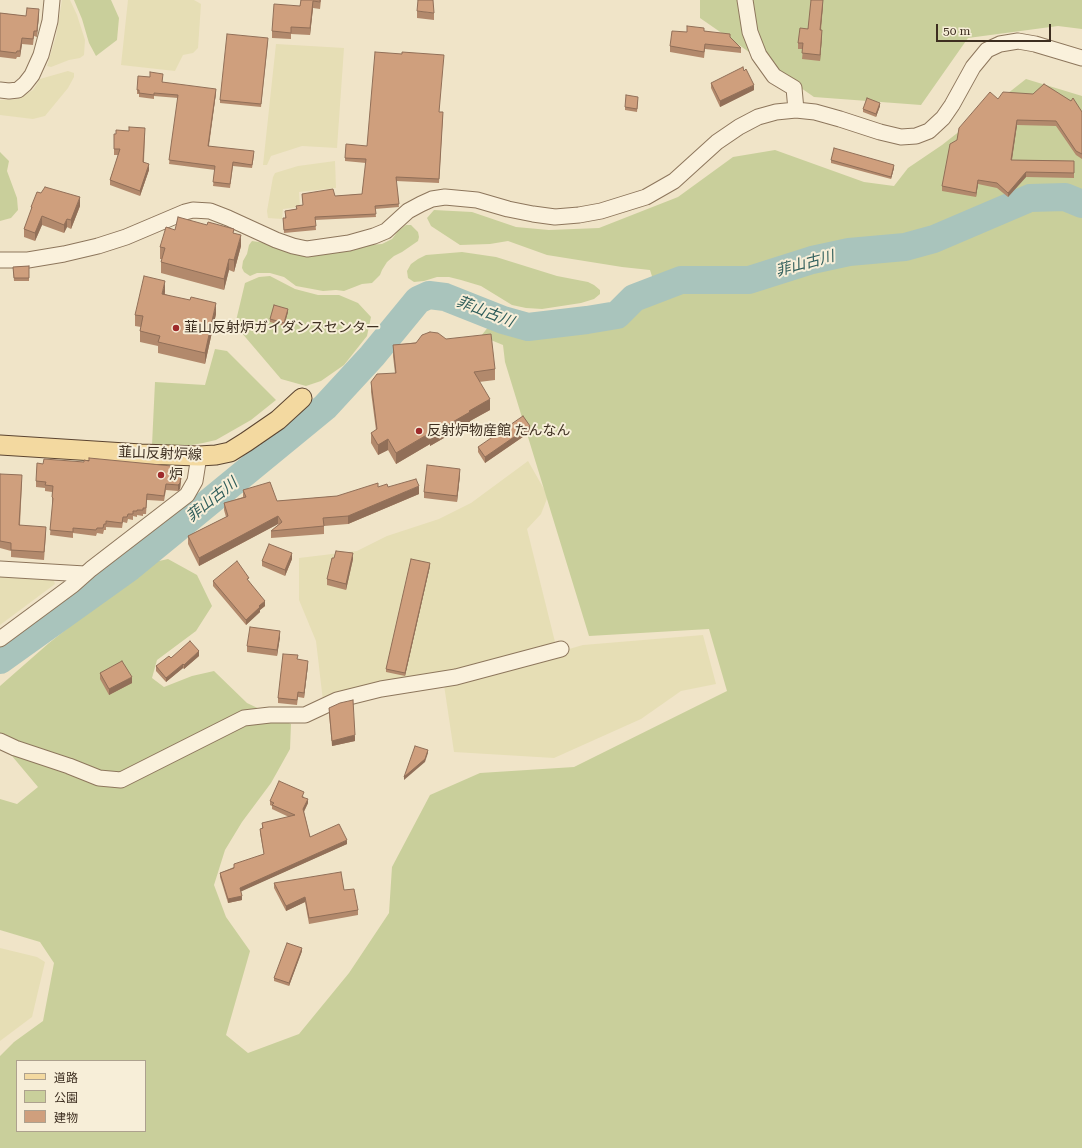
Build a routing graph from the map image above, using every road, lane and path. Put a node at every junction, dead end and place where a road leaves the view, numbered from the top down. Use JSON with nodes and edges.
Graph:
{"nodes":[{"id":1,"x":52,"y":0,"type":"edge"},
{"id":2,"x":745,"y":0,"type":"edge"},
{"id":3,"x":1082,"y":58,"type":"edge"},
{"id":4,"x":0,"y":90,"type":"edge"},
{"id":5,"x":796,"y":110,"type":"junction"},
{"id":6,"x":0,"y":260,"type":"edge"},
{"id":7,"x":302,"y":398,"type":"dead end"},
{"id":8,"x":0,"y":445,"type":"edge"},
{"id":9,"x":199,"y":456,"type":"junction"},
{"id":10,"x":0,"y":569,"type":"edge"},
{"id":11,"x":86,"y":574,"type":"junction"},
{"id":12,"x":0,"y":639,"type":"edge"},
{"id":13,"x":561,"y":649,"type":"dead end"},
{"id":14,"x":0,"y":742,"type":"edge"}],
"edges":[{"from":1,"to":4,"type":"street"},
{"from":2,"to":5,"type":"street"},
{"from":3,"to":5,"type":"street"},
{"from":5,"to":6,"type":"street"},
{"from":7,"to":9,"type":"main road","name":"韮山反射炉線"},
{"from":8,"to":9,"type":"main road","name":"韮山反射炉線"},
{"from":9,"to":11,"type":"street"},
{"from":10,"to":11,"type":"street"},
{"from":11,"to":12,"type":"street"},
{"from":13,"to":14,"type":"street"}]}
